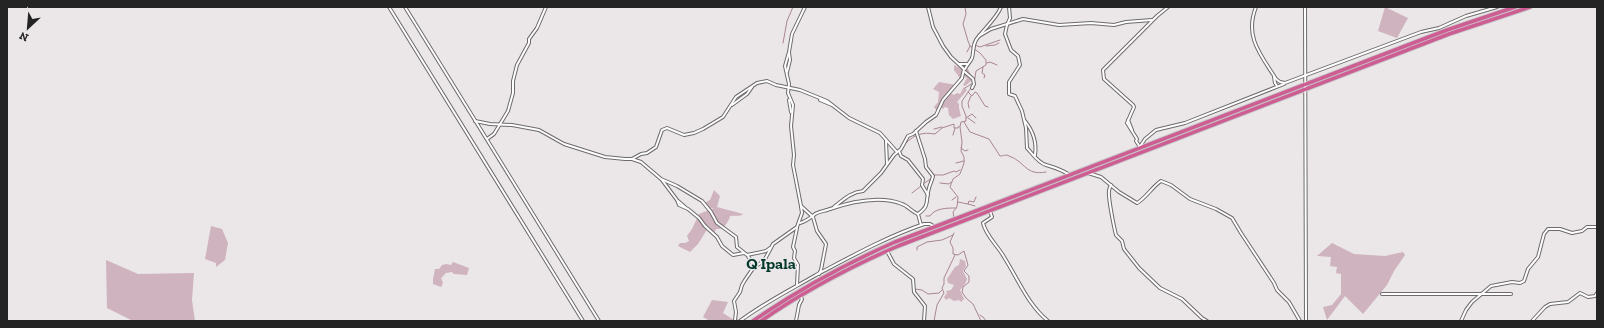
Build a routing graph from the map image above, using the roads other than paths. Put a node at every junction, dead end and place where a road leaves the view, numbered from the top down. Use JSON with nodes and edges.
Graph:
{"nodes":[{"id":1,"x":389,"y":7,"type":"edge"},
{"id":2,"x":405,"y":7,"type":"edge"},
{"id":3,"x":546,"y":7,"type":"edge"},
{"id":4,"x":805,"y":7,"type":"edge"},
{"id":5,"x":928,"y":7,"type":"edge"},
{"id":6,"x":1001,"y":7,"type":"edge"},
{"id":7,"x":1009,"y":7,"type":"edge"},
{"id":8,"x":1168,"y":7,"type":"edge"},
{"id":9,"x":1256,"y":7,"type":"edge"},
{"id":10,"x":1305,"y":7,"type":"edge"},
{"id":11,"x":1497,"y":7,"type":"edge"},
{"id":12,"x":1515,"y":7,"type":"edge"},
{"id":13,"x":1530,"y":7,"type":"edge"},
{"id":14,"x":1010,"y":18,"type":"junction"},
{"id":15,"x":1153,"y":20,"type":"junction"},
{"id":16,"x":1014,"y":21,"type":"junction"},
{"id":17,"x":1007,"y":24,"type":"junction"},
{"id":18,"x":979,"y":36,"type":"junction"},
{"id":19,"x":958,"y":63,"type":"junction"},
{"id":20,"x":968,"y":64,"type":"junction"},
{"id":21,"x":964,"y":71,"type":"junction"},
{"id":22,"x":1274,"y":76,"type":"junction"},
{"id":23,"x":1306,"y":76,"type":"junction"},
{"id":24,"x":1285,"y":83,"type":"junction"},
{"id":25,"x":752,"y":86,"type":"junction"},
{"id":26,"x":1278,"y":86,"type":"junction"},
{"id":27,"x":788,"y":88,"type":"junction"},
{"id":28,"x":972,"y":88,"type":"dead end"},
{"id":29,"x":1306,"y":88,"type":"junction"},
{"id":30,"x":731,"y":106,"type":"junction"},
{"id":31,"x":1024,"y":120,"type":"junction"},
{"id":32,"x":475,"y":121,"type":"junction"},
{"id":33,"x":499,"y":125,"type":"junction"},
{"id":34,"x":916,"y":131,"type":"junction"},
{"id":35,"x":487,"y":139,"type":"junction"},
{"id":36,"x":885,"y":139,"type":"junction"},
{"id":37,"x":1139,"y":148,"type":"junction"},
{"id":38,"x":898,"y":152,"type":"junction"},
{"id":39,"x":1034,"y":156,"type":"junction"},
{"id":40,"x":632,"y":159,"type":"junction"},
{"id":41,"x":887,"y":164,"type":"junction"},
{"id":42,"x":1088,"y":173,"type":"junction"},
{"id":43,"x":1070,"y":175,"type":"junction"},
{"id":44,"x":661,"y":179,"type":"junction"},
{"id":45,"x":1111,"y":184,"type":"junction"},
{"id":46,"x":928,"y":195,"type":"junction"},
{"id":47,"x":801,"y":206,"type":"junction"},
{"id":48,"x":834,"y":207,"type":"junction"},
{"id":49,"x":990,"y":211,"type":"junction"},
{"id":50,"x":918,"y":214,"type":"junction"},
{"id":51,"x":813,"y":217,"type":"junction"},
{"id":52,"x":954,"y":222,"type":"junction"},
{"id":53,"x":799,"y":224,"type":"junction"},
{"id":54,"x":921,"y":225,"type":"junction"},
{"id":55,"x":797,"y":227,"type":"junction"},
{"id":56,"x":935,"y":227,"type":"junction"},
{"id":57,"x":1597,"y":227,"type":"edge"},
{"id":58,"x":770,"y":248,"type":"junction"},
{"id":59,"x":887,"y":251,"type":"junction"},
{"id":60,"x":744,"y":253,"type":"junction"},
{"id":61,"x":747,"y":255,"type":"junction"},
{"id":62,"x":754,"y":268,"type":"junction"},
{"id":63,"x":819,"y":274,"type":"junction"},
{"id":64,"x":796,"y":286,"type":"junction"},
{"id":65,"x":799,"y":293,"type":"junction"},
{"id":66,"x":1597,"y":293,"type":"edge"},
{"id":67,"x":1382,"y":294,"type":"dead end"},
{"id":68,"x":1480,"y":294,"type":"junction"},
{"id":69,"x":1511,"y":294,"type":"dead end"},
{"id":70,"x":583,"y":321,"type":"edge"},
{"id":71,"x":599,"y":321,"type":"edge"},
{"id":72,"x":736,"y":321,"type":"edge"},
{"id":73,"x":740,"y":321,"type":"edge"},
{"id":74,"x":753,"y":321,"type":"edge"},
{"id":75,"x":761,"y":321,"type":"edge"},
{"id":76,"x":796,"y":321,"type":"edge"},
{"id":77,"x":924,"y":321,"type":"edge"},
{"id":78,"x":1048,"y":321,"type":"edge"},
{"id":79,"x":1207,"y":321,"type":"edge"},
{"id":80,"x":1300,"y":321,"type":"edge"},
{"id":81,"x":1306,"y":321,"type":"edge"},
{"id":82,"x":1461,"y":321,"type":"edge"},
{"id":83,"x":1532,"y":321,"type":"edge"}],
"edges":[{"from":1,"to":70,"type":"street"},
{"from":2,"to":32,"type":"street"},
{"from":3,"to":33,"type":"street"},
{"from":4,"to":27,"type":"street"},
{"from":5,"to":19,"type":"street"},
{"from":6,"to":18,"type":"street"},
{"from":7,"to":14,"type":"street"},
{"from":8,"to":15,"type":"street"},
{"from":9,"to":22,"type":"street"},
{"from":10,"to":23,"type":"street"},
{"from":11,"to":23,"type":"street"},
{"from":12,"to":29,"type":"highway"},
{"from":13,"to":29,"type":"highway"},
{"from":14,"to":16,"type":"street"},
{"from":14,"to":17,"type":"street"},
{"from":15,"to":16,"type":"street"},
{"from":15,"to":37,"type":"street"},
{"from":16,"to":17,"type":"street"},
{"from":17,"to":18,"type":"street"},
{"from":17,"to":31,"type":"street"},
{"from":18,"to":20,"type":"street"},
{"from":19,"to":20,"type":"street"},
{"from":19,"to":21,"type":"street"},
{"from":20,"to":21,"type":"street"},
{"from":21,"to":28,"type":"street"},
{"from":21,"to":34,"type":"street"},
{"from":22,"to":24,"type":"street"},
{"from":22,"to":26,"type":"street"},
{"from":23,"to":24,"type":"street"},
{"from":23,"to":29,"type":"street"},
{"from":24,"to":26,"type":"street"},
{"from":25,"to":27,"type":"street"},
{"from":25,"to":30,"type":"street"},
{"from":25,"to":30,"type":"street"},
{"from":26,"to":37,"type":"street"},
{"from":27,"to":36,"type":"street"},
{"from":27,"to":47,"type":"street"},
{"from":29,"to":37,"type":"highway"},
{"from":29,"to":42,"type":"highway"},
{"from":29,"to":81,"type":"street"},
{"from":30,"to":40,"type":"street"},
{"from":31,"to":39,"type":"street"},
{"from":31,"to":39,"type":"street"},
{"from":32,"to":33,"type":"street"},
{"from":32,"to":35,"type":"street"},
{"from":33,"to":35,"type":"street"},
{"from":33,"to":40,"type":"street"},
{"from":34,"to":38,"type":"street"},
{"from":34,"to":46,"type":"street"},
{"from":35,"to":71,"type":"street"},
{"from":36,"to":38,"type":"street"},
{"from":36,"to":41,"type":"street"},
{"from":37,"to":43,"type":"highway"},
{"from":38,"to":41,"type":"street"},
{"from":38,"to":46,"type":"street"},
{"from":39,"to":43,"type":"street"},
{"from":40,"to":44,"type":"street"},
{"from":41,"to":48,"type":"street"},
{"from":42,"to":45,"type":"street"},
{"from":42,"to":49,"type":"highway"},
{"from":43,"to":52,"type":"highway"},
{"from":44,"to":60,"type":"street"},
{"from":44,"to":60,"type":"street"},
{"from":45,"to":79,"type":"street"},
{"from":45,"to":80,"type":"street"},
{"from":46,"to":50,"type":"street"},
{"from":47,"to":51,"type":"street"},
{"from":47,"to":53,"type":"street"},
{"from":48,"to":50,"type":"street"},
{"from":48,"to":51,"type":"street"},
{"from":49,"to":52,"type":"highway"},
{"from":49,"to":78,"type":"street"},
{"from":50,"to":54,"type":"street"},
{"from":51,"to":53,"type":"street"},
{"from":51,"to":63,"type":"street"},
{"from":52,"to":56,"type":"highway"},
{"from":52,"to":59,"type":"highway"},
{"from":53,"to":55,"type":"street"},
{"from":54,"to":56,"type":"street"},
{"from":54,"to":63,"type":"street"},
{"from":55,"to":58,"type":"street"},
{"from":55,"to":64,"type":"street"},
{"from":56,"to":65,"type":"highway"},
{"from":57,"to":68,"type":"street"},
{"from":58,"to":61,"type":"street"},
{"from":58,"to":62,"type":"street"},
{"from":59,"to":65,"type":"highway"},
{"from":59,"to":77,"type":"street"},
{"from":60,"to":61,"type":"street"},
{"from":61,"to":62,"type":"street"},
{"from":62,"to":72,"type":"street"},
{"from":63,"to":64,"type":"street"},
{"from":64,"to":65,"type":"street"},
{"from":64,"to":73,"type":"street"},
{"from":65,"to":74,"type":"highway"},
{"from":65,"to":75,"type":"highway"},
{"from":65,"to":76,"type":"street"},
{"from":66,"to":83,"type":"street"},
{"from":67,"to":68,"type":"street"},
{"from":68,"to":69,"type":"street"},
{"from":68,"to":82,"type":"street"}]}
